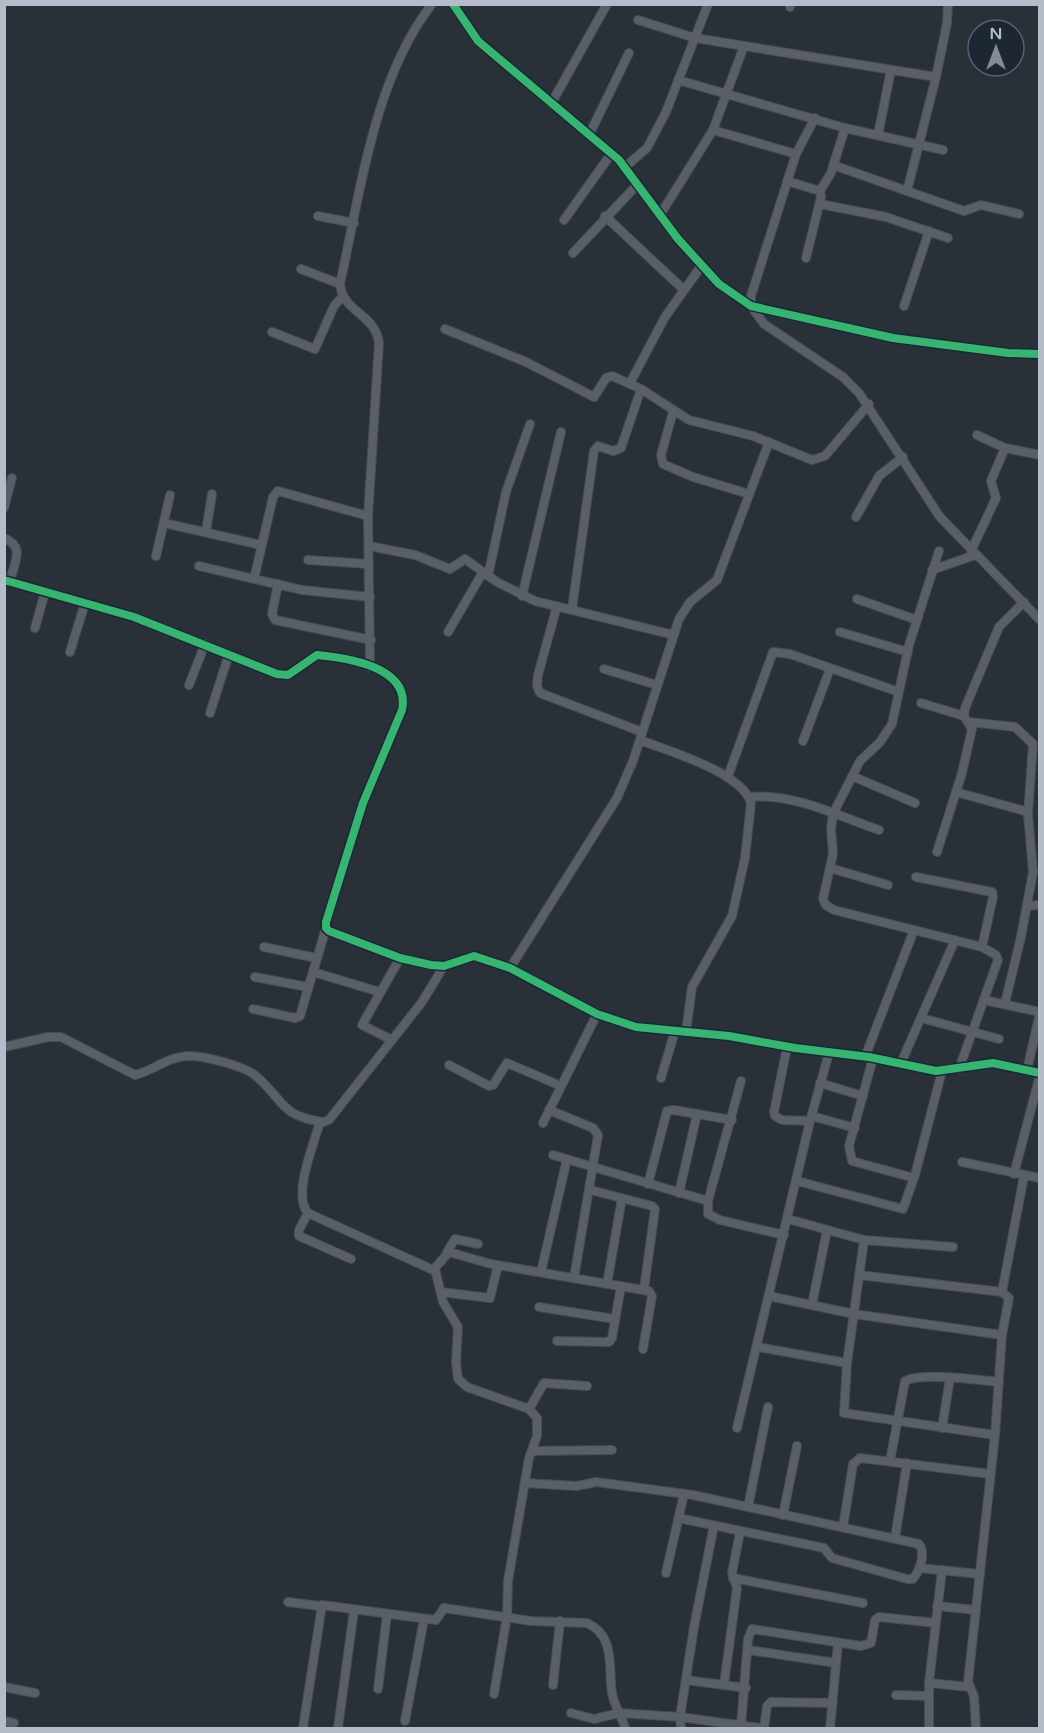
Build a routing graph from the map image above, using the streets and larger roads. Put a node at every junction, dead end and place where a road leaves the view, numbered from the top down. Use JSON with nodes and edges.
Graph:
{"nodes":[{"id":1,"x":432,"y":4,"type":"edge"},
{"id":2,"x":453,"y":4,"type":"edge"},
{"id":3,"x":607,"y":4,"type":"edge"},
{"id":4,"x":708,"y":4,"type":"edge"},
{"id":5,"x":948,"y":4,"type":"edge"},
{"id":6,"x":638,"y":20,"type":"dead end"},
{"id":7,"x":695,"y":38,"type":"junction"},
{"id":8,"x":744,"y":46,"type":"junction"},
{"id":9,"x":629,"y":53,"type":"dead end"},
{"id":10,"x":891,"y":70,"type":"junction"},
{"id":11,"x":936,"y":77,"type":"junction"},
{"id":12,"x":678,"y":80,"type":"junction"},
{"id":13,"x":728,"y":94,"type":"junction"},
{"id":14,"x":551,"y":104,"type":"junction"},
{"id":15,"x":815,"y":118,"type":"junction"},
{"id":16,"x":845,"y":128,"type":"junction"},
{"id":17,"x":713,"y":130,"type":"junction"},
{"id":18,"x":589,"y":135,"type":"junction"},
{"id":19,"x":878,"y":135,"type":"junction"},
{"id":20,"x":920,"y":144,"type":"junction"},
{"id":21,"x":943,"y":150,"type":"dead end"},
{"id":22,"x":611,"y":154,"type":"junction"},
{"id":23,"x":796,"y":154,"type":"junction"},
{"id":24,"x":833,"y":165,"type":"junction"},
{"id":25,"x":624,"y":168,"type":"junction"},
{"id":26,"x":787,"y":181,"type":"junction"},
{"id":27,"x":637,"y":185,"type":"junction"},
{"id":28,"x":907,"y":190,"type":"junction"},
{"id":29,"x":820,"y":191,"type":"junction"},
{"id":30,"x":820,"y":204,"type":"junction"},
{"id":31,"x":1019,"y":214,"type":"dead end"},
{"id":32,"x":660,"y":215,"type":"junction"},
{"id":33,"x":318,"y":216,"type":"dead end"},
{"id":34,"x":605,"y":216,"type":"junction"},
{"id":35,"x":564,"y":220,"type":"dead end"},
{"id":36,"x":354,"y":223,"type":"junction"},
{"id":37,"x":929,"y":231,"type":"junction"},
{"id":38,"x":948,"y":238,"type":"dead end"},
{"id":39,"x":573,"y":253,"type":"dead end"},
{"id":40,"x":806,"y":258,"type":"dead end"},
{"id":41,"x":702,"y":265,"type":"junction"},
{"id":42,"x":301,"y":269,"type":"dead end"},
{"id":43,"x":340,"y":284,"type":"junction"},
{"id":44,"x":684,"y":290,"type":"junction"},
{"id":45,"x":342,"y":297,"type":"junction"},
{"id":46,"x":751,"y":306,"type":"junction"},
{"id":47,"x":904,"y":306,"type":"dead end"},
{"id":48,"x":445,"y":329,"type":"dead end"},
{"id":49,"x":272,"y":332,"type":"dead end"},
{"id":50,"x":1040,"y":354,"type":"edge"},
{"id":51,"x":630,"y":383,"type":"junction"},
{"id":52,"x":641,"y":389,"type":"junction"},
{"id":53,"x":869,"y":405,"type":"junction"},
{"id":54,"x":673,"y":412,"type":"junction"},
{"id":55,"x":530,"y":424,"type":"dead end"},
{"id":56,"x":561,"y":432,"type":"dead end"},
{"id":57,"x":977,"y":435,"type":"dead end"},
{"id":58,"x":769,"y":442,"type":"junction"},
{"id":59,"x":1005,"y":447,"type":"junction"},
{"id":60,"x":1040,"y":455,"type":"edge"},
{"id":61,"x":903,"y":457,"type":"junction"},
{"id":62,"x":12,"y":478,"type":"dead end"},
{"id":63,"x":212,"y":494,"type":"dead end"},
{"id":64,"x":749,"y":494,"type":"junction"},
{"id":65,"x":170,"y":495,"type":"dead end"},
{"id":66,"x":4,"y":508,"type":"edge"},
{"id":67,"x":368,"y":516,"type":"junction"},
{"id":68,"x":856,"y":517,"type":"dead end"},
{"id":69,"x":164,"y":523,"type":"junction"},
{"id":70,"x":206,"y":532,"type":"junction"},
{"id":71,"x":4,"y":538,"type":"edge"},
{"id":72,"x":261,"y":544,"type":"junction"},
{"id":73,"x":369,"y":546,"type":"junction"},
{"id":74,"x":939,"y":551,"type":"dead end"},
{"id":75,"x":973,"y":553,"type":"junction"},
{"id":76,"x":156,"y":556,"type":"dead end"},
{"id":77,"x":308,"y":560,"type":"dead end"},
{"id":78,"x":369,"y":564,"type":"junction"},
{"id":79,"x":199,"y":566,"type":"dead end"},
{"id":80,"x":932,"y":570,"type":"junction"},
{"id":81,"x":485,"y":574,"type":"junction"},
{"id":82,"x":254,"y":579,"type":"junction"},
{"id":83,"x":7,"y":581,"type":"edge"},
{"id":84,"x":278,"y":584,"type":"junction"},
{"id":85,"x":45,"y":592,"type":"junction"},
{"id":86,"x":522,"y":596,"type":"junction"},
{"id":87,"x":370,"y":597,"type":"junction"},
{"id":88,"x":857,"y":600,"type":"dead end"},
{"id":89,"x":1024,"y":602,"type":"junction"},
{"id":90,"x":85,"y":603,"type":"junction"},
{"id":91,"x":557,"y":606,"type":"junction"},
{"id":92,"x":572,"y":609,"type":"junction"},
{"id":93,"x":917,"y":620,"type":"junction"},
{"id":94,"x":1040,"y":620,"type":"edge"},
{"id":95,"x":35,"y":628,"type":"dead end"},
{"id":96,"x":448,"y":632,"type":"dead end"},
{"id":97,"x":840,"y":632,"type":"dead end"},
{"id":98,"x":674,"y":635,"type":"junction"},
{"id":99,"x":371,"y":640,"type":"junction"},
{"id":100,"x":205,"y":644,"type":"junction"},
{"id":101,"x":70,"y":652,"type":"dead end"},
{"id":102,"x":908,"y":652,"type":"junction"},
{"id":103,"x":229,"y":654,"type":"junction"},
{"id":104,"x":370,"y":667,"type":"junction"},
{"id":105,"x":604,"y":669,"type":"dead end"},
{"id":106,"x":830,"y":669,"type":"junction"},
{"id":107,"x":189,"y":685,"type":"dead end"},
{"id":108,"x":657,"y":686,"type":"junction"},
{"id":109,"x":899,"y":692,"type":"junction"},
{"id":110,"x":921,"y":704,"type":"dead end"},
{"id":111,"x":210,"y":713,"type":"dead end"},
{"id":112,"x":967,"y":719,"type":"junction"},
{"id":113,"x":641,"y":736,"type":"junction"},
{"id":114,"x":803,"y":741,"type":"dead end"},
{"id":115,"x":728,"y":776,"type":"junction"},
{"id":116,"x":852,"y":776,"type":"junction"},
{"id":117,"x":956,"y":792,"type":"junction"},
{"id":118,"x":749,"y":797,"type":"junction"},
{"id":119,"x":915,"y":803,"type":"dead end"},
{"id":120,"x":833,"y":814,"type":"junction"},
{"id":121,"x":1028,"y":814,"type":"junction"},
{"id":122,"x":879,"y":830,"type":"dead end"},
{"id":123,"x":937,"y":852,"type":"dead end"},
{"id":124,"x":830,"y":868,"type":"junction"},
{"id":125,"x":916,"y":877,"type":"dead end"},
{"id":126,"x":888,"y":885,"type":"dead end"},
{"id":127,"x":1040,"y":905,"type":"edge"},
{"id":128,"x":1027,"y":906,"type":"junction"},
{"id":129,"x":326,"y":928,"type":"junction"},
{"id":130,"x":914,"y":930,"type":"junction"},
{"id":131,"x":955,"y":940,"type":"junction"},
{"id":132,"x":264,"y":947,"type":"dead end"},
{"id":133,"x":982,"y":947,"type":"junction"},
{"id":134,"x":316,"y":958,"type":"junction"},
{"id":135,"x":400,"y":958,"type":"junction"},
{"id":136,"x":444,"y":966,"type":"junction"},
{"id":137,"x":510,"y":968,"type":"junction"},
{"id":138,"x":313,"y":972,"type":"junction"},
{"id":139,"x":255,"y":977,"type":"dead end"},
{"id":140,"x":308,"y":987,"type":"junction"},
{"id":141,"x":381,"y":992,"type":"junction"},
{"id":142,"x":984,"y":1000,"type":"junction"},
{"id":143,"x":1005,"y":1004,"type":"junction"},
{"id":144,"x":253,"y":1009,"type":"dead end"},
{"id":145,"x":1040,"y":1013,"type":"edge"},
{"id":146,"x":597,"y":1014,"type":"junction"},
{"id":147,"x":921,"y":1017,"type":"junction"},
{"id":148,"x":675,"y":1031,"type":"junction"},
{"id":149,"x":686,"y":1032,"type":"junction"},
{"id":150,"x":972,"y":1033,"type":"junction"},
{"id":151,"x":999,"y":1039,"type":"dead end"},
{"id":152,"x":392,"y":1040,"type":"junction"},
{"id":153,"x":4,"y":1047,"type":"edge"},
{"id":154,"x":787,"y":1047,"type":"junction"},
{"id":155,"x":830,"y":1053,"type":"junction"},
{"id":156,"x":869,"y":1057,"type":"junction"},
{"id":157,"x":901,"y":1063,"type":"junction"},
{"id":158,"x":449,"y":1065,"type":"dead end"},
{"id":159,"x":959,"y":1069,"type":"junction"},
{"id":160,"x":1027,"y":1070,"type":"junction"},
{"id":161,"x":942,"y":1071,"type":"junction"},
{"id":162,"x":1040,"y":1074,"type":"edge"},
{"id":163,"x":661,"y":1078,"type":"dead end"},
{"id":164,"x":741,"y":1081,"type":"dead end"},
{"id":165,"x":820,"y":1083,"type":"junction"},
{"id":166,"x":561,"y":1086,"type":"junction"},
{"id":167,"x":863,"y":1096,"type":"junction"},
{"id":168,"x":549,"y":1110,"type":"junction"},
{"id":169,"x":697,"y":1114,"type":"junction"},
{"id":170,"x":811,"y":1118,"type":"junction"},
{"id":171,"x":732,"y":1120,"type":"junction"},
{"id":172,"x":320,"y":1122,"type":"junction"},
{"id":173,"x":543,"y":1123,"type":"dead end"},
{"id":174,"x":855,"y":1128,"type":"junction"},
{"id":175,"x":553,"y":1155,"type":"dead end"},
{"id":176,"x":567,"y":1159,"type":"junction"},
{"id":177,"x":962,"y":1162,"type":"dead end"},
{"id":178,"x":594,"y":1168,"type":"junction"},
{"id":179,"x":1014,"y":1174,"type":"junction"},
{"id":180,"x":1024,"y":1176,"type":"junction"},
{"id":181,"x":914,"y":1178,"type":"junction"},
{"id":182,"x":1040,"y":1178,"type":"edge"},
{"id":183,"x":797,"y":1180,"type":"junction"},
{"id":184,"x":648,"y":1184,"type":"junction"},
{"id":185,"x":591,"y":1190,"type":"junction"},
{"id":186,"x":679,"y":1193,"type":"junction"},
{"id":187,"x":622,"y":1198,"type":"junction"},
{"id":188,"x":708,"y":1201,"type":"junction"},
{"id":189,"x":308,"y":1213,"type":"junction"},
{"id":190,"x":788,"y":1219,"type":"junction"},
{"id":191,"x":827,"y":1230,"type":"junction"},
{"id":192,"x":784,"y":1235,"type":"junction"},
{"id":193,"x":864,"y":1240,"type":"junction"},
{"id":194,"x":478,"y":1244,"type":"dead end"},
{"id":195,"x":953,"y":1247,"type":"dead end"},
{"id":196,"x":447,"y":1252,"type":"junction"},
{"id":197,"x":351,"y":1259,"type":"dead end"},
{"id":198,"x":498,"y":1265,"type":"junction"},
{"id":199,"x":435,"y":1269,"type":"junction"},
{"id":200,"x":541,"y":1272,"type":"junction"},
{"id":201,"x":859,"y":1275,"type":"junction"},
{"id":202,"x":574,"y":1278,"type":"junction"},
{"id":203,"x":608,"y":1284,"type":"junction"},
{"id":204,"x":621,"y":1286,"type":"junction"},
{"id":205,"x":644,"y":1290,"type":"junction"},
{"id":206,"x":441,"y":1292,"type":"junction"},
{"id":207,"x":1002,"y":1293,"type":"junction"},
{"id":208,"x":769,"y":1296,"type":"junction"},
{"id":209,"x":812,"y":1305,"type":"junction"},
{"id":210,"x":539,"y":1307,"type":"dead end"},
{"id":211,"x":854,"y":1314,"type":"junction"},
{"id":212,"x":615,"y":1319,"type":"junction"},
{"id":213,"x":1002,"y":1335,"type":"junction"},
{"id":214,"x":557,"y":1341,"type":"dead end"},
{"id":215,"x":758,"y":1347,"type":"junction"},
{"id":216,"x":643,"y":1349,"type":"dead end"},
{"id":217,"x":847,"y":1363,"type":"junction"},
{"id":218,"x":950,"y":1378,"type":"junction"},
{"id":219,"x":999,"y":1382,"type":"junction"},
{"id":220,"x":587,"y":1386,"type":"dead end"},
{"id":221,"x":768,"y":1407,"type":"dead end"},
{"id":222,"x":529,"y":1409,"type":"junction"},
{"id":223,"x":898,"y":1422,"type":"junction"},
{"id":224,"x":737,"y":1428,"type":"dead end"},
{"id":225,"x":942,"y":1428,"type":"junction"},
{"id":226,"x":995,"y":1435,"type":"junction"},
{"id":227,"x":797,"y":1446,"type":"dead end"},
{"id":228,"x":612,"y":1450,"type":"dead end"},
{"id":229,"x":532,"y":1451,"type":"junction"},
{"id":230,"x":890,"y":1461,"type":"junction"},
{"id":231,"x":907,"y":1463,"type":"junction"},
{"id":232,"x":990,"y":1474,"type":"junction"},
{"id":233,"x":525,"y":1483,"type":"junction"},
{"id":234,"x":684,"y":1494,"type":"junction"},
{"id":235,"x":748,"y":1507,"type":"junction"},
{"id":236,"x":783,"y":1515,"type":"junction"},
{"id":237,"x":678,"y":1518,"type":"junction"},
{"id":238,"x":714,"y":1525,"type":"junction"},
{"id":239,"x":843,"y":1527,"type":"junction"},
{"id":240,"x":740,"y":1532,"type":"junction"},
{"id":241,"x":895,"y":1538,"type":"junction"},
{"id":242,"x":919,"y":1568,"type":"junction"},
{"id":243,"x":942,"y":1570,"type":"junction"},
{"id":244,"x":666,"y":1573,"type":"dead end"},
{"id":245,"x":980,"y":1574,"type":"junction"},
{"id":246,"x":734,"y":1578,"type":"junction"},
{"id":247,"x":288,"y":1602,"type":"dead end"},
{"id":248,"x":863,"y":1603,"type":"dead end"},
{"id":249,"x":320,"y":1606,"type":"junction"},
{"id":250,"x":937,"y":1606,"type":"junction"},
{"id":251,"x":354,"y":1610,"type":"junction"},
{"id":252,"x":976,"y":1610,"type":"junction"},
{"id":253,"x":387,"y":1614,"type":"junction"},
{"id":254,"x":507,"y":1616,"type":"junction"},
{"id":255,"x":424,"y":1619,"type":"junction"},
{"id":256,"x":560,"y":1621,"type":"junction"},
{"id":257,"x":936,"y":1623,"type":"junction"},
{"id":258,"x":838,"y":1643,"type":"junction"},
{"id":259,"x":748,"y":1650,"type":"junction"},
{"id":260,"x":836,"y":1663,"type":"junction"},
{"id":261,"x":686,"y":1680,"type":"junction"},
{"id":262,"x":928,"y":1683,"type":"junction"},
{"id":263,"x":724,"y":1684,"type":"junction"},
{"id":264,"x":553,"y":1685,"type":"dead end"},
{"id":265,"x":4,"y":1687,"type":"edge"},
{"id":266,"x":970,"y":1687,"type":"junction"},
{"id":267,"x":746,"y":1688,"type":"junction"},
{"id":268,"x":378,"y":1689,"type":"dead end"},
{"id":269,"x":35,"y":1693,"type":"dead end"},
{"id":270,"x":494,"y":1694,"type":"dead end"},
{"id":271,"x":896,"y":1695,"type":"dead end"},
{"id":272,"x":929,"y":1696,"type":"junction"},
{"id":273,"x":833,"y":1703,"type":"junction"},
{"id":274,"x":571,"y":1713,"type":"dead end"},
{"id":275,"x":619,"y":1713,"type":"junction"},
{"id":276,"x":680,"y":1717,"type":"junction"},
{"id":277,"x":405,"y":1721,"type":"dead end"},
{"id":278,"x":741,"y":1726,"type":"junction"},
{"id":279,"x":303,"y":1728,"type":"edge"},
{"id":280,"x":338,"y":1728,"type":"edge"},
{"id":281,"x":625,"y":1728,"type":"edge"},
{"id":282,"x":681,"y":1728,"type":"edge"},
{"id":283,"x":762,"y":1728,"type":"edge"},
{"id":284,"x":830,"y":1728,"type":"edge"},
{"id":285,"x":929,"y":1728,"type":"edge"},
{"id":286,"x":976,"y":1728,"type":"edge"}],
"edges":[{"from":1,"to":36,"type":"street"},
{"from":2,"to":14,"type":"street"},
{"from":3,"to":14,"type":"street"},
{"from":4,"to":7,"type":"street"},
{"from":5,"to":11,"type":"street"},
{"from":6,"to":7,"type":"street"},
{"from":7,"to":8,"type":"street"},
{"from":7,"to":12,"type":"street"},
{"from":8,"to":10,"type":"street"},
{"from":8,"to":13,"type":"street"},
{"from":9,"to":18,"type":"street"},
{"from":10,"to":11,"type":"street"},
{"from":10,"to":19,"type":"street"},
{"from":11,"to":20,"type":"street"},
{"from":12,"to":13,"type":"street"},
{"from":12,"to":25,"type":"street"},
{"from":13,"to":15,"type":"street"},
{"from":13,"to":17,"type":"street"},
{"from":14,"to":18,"type":"street"},
{"from":15,"to":16,"type":"street"},
{"from":15,"to":23,"type":"street"},
{"from":16,"to":19,"type":"street"},
{"from":16,"to":24,"type":"street"},
{"from":17,"to":23,"type":"street"},
{"from":17,"to":32,"type":"street"},
{"from":18,"to":22,"type":"street"},
{"from":19,"to":20,"type":"street"},
{"from":20,"to":21,"type":"street"},
{"from":20,"to":28,"type":"street"},
{"from":22,"to":25,"type":"street"},
{"from":22,"to":35,"type":"street"},
{"from":23,"to":26,"type":"street"},
{"from":24,"to":28,"type":"street"},
{"from":24,"to":29,"type":"street"},
{"from":25,"to":27,"type":"street"},
{"from":26,"to":29,"type":"street"},
{"from":26,"to":46,"type":"street"},
{"from":27,"to":32,"type":"street"},
{"from":27,"to":34,"type":"street"},
{"from":28,"to":31,"type":"street"},
{"from":29,"to":30,"type":"street"},
{"from":30,"to":37,"type":"street"},
{"from":30,"to":40,"type":"street"},
{"from":32,"to":41,"type":"street"},
{"from":33,"to":36,"type":"street"},
{"from":34,"to":39,"type":"street"},
{"from":34,"to":44,"type":"street"},
{"from":36,"to":43,"type":"street"},
{"from":37,"to":38,"type":"street"},
{"from":37,"to":47,"type":"street"},
{"from":41,"to":44,"type":"street"},
{"from":41,"to":46,"type":"street"},
{"from":42,"to":43,"type":"street"},
{"from":43,"to":45,"type":"street"},
{"from":44,"to":51,"type":"street"},
{"from":45,"to":49,"type":"street"},
{"from":45,"to":67,"type":"street"},
{"from":46,"to":50,"type":"street"},
{"from":46,"to":53,"type":"street"},
{"from":48,"to":51,"type":"street"},
{"from":51,"to":52,"type":"street"},
{"from":52,"to":54,"type":"street"},
{"from":52,"to":92,"type":"street"},
{"from":53,"to":58,"type":"street"},
{"from":53,"to":61,"type":"street"},
{"from":54,"to":58,"type":"street"},
{"from":54,"to":64,"type":"street"},
{"from":55,"to":81,"type":"street"},
{"from":56,"to":86,"type":"street"},
{"from":57,"to":59,"type":"street"},
{"from":58,"to":64,"type":"street"},
{"from":59,"to":60,"type":"street"},
{"from":59,"to":75,"type":"street"},
{"from":61,"to":68,"type":"street"},
{"from":61,"to":75,"type":"street"},
{"from":62,"to":66,"type":"street"},
{"from":63,"to":70,"type":"street"},
{"from":64,"to":98,"type":"street"},
{"from":65,"to":69,"type":"street"},
{"from":67,"to":72,"type":"street"},
{"from":67,"to":73,"type":"street"},
{"from":69,"to":70,"type":"street"},
{"from":69,"to":76,"type":"street"},
{"from":70,"to":72,"type":"street"},
{"from":71,"to":83,"type":"street"},
{"from":72,"to":82,"type":"street"},
{"from":73,"to":78,"type":"street"},
{"from":73,"to":81,"type":"street"},
{"from":74,"to":80,"type":"street"},
{"from":75,"to":80,"type":"street"},
{"from":75,"to":89,"type":"street"},
{"from":77,"to":78,"type":"street"},
{"from":78,"to":87,"type":"street"},
{"from":79,"to":82,"type":"street"},
{"from":80,"to":93,"type":"street"},
{"from":81,"to":86,"type":"street"},
{"from":81,"to":96,"type":"street"},
{"from":82,"to":84,"type":"street"},
{"from":83,"to":85,"type":"street"},
{"from":84,"to":87,"type":"street"},
{"from":84,"to":99,"type":"street"},
{"from":85,"to":90,"type":"street"},
{"from":85,"to":95,"type":"street"},
{"from":86,"to":91,"type":"street"},
{"from":87,"to":99,"type":"street"},
{"from":88,"to":93,"type":"street"},
{"from":89,"to":94,"type":"street"},
{"from":89,"to":112,"type":"street"},
{"from":90,"to":100,"type":"street"},
{"from":90,"to":101,"type":"street"},
{"from":91,"to":92,"type":"street"},
{"from":91,"to":113,"type":"street"},
{"from":92,"to":98,"type":"street"},
{"from":93,"to":102,"type":"street"},
{"from":97,"to":102,"type":"street"},
{"from":98,"to":108,"type":"street"},
{"from":99,"to":104,"type":"street"},
{"from":100,"to":103,"type":"street"},
{"from":100,"to":107,"type":"street"},
{"from":102,"to":109,"type":"street"},
{"from":103,"to":104,"type":"street"},
{"from":103,"to":111,"type":"street"},
{"from":104,"to":129,"type":"street"},
{"from":105,"to":108,"type":"street"},
{"from":106,"to":109,"type":"street"},
{"from":106,"to":114,"type":"street"},
{"from":106,"to":115,"type":"street"},
{"from":108,"to":113,"type":"street"},
{"from":109,"to":116,"type":"street"},
{"from":110,"to":112,"type":"street"},
{"from":112,"to":117,"type":"street"},
{"from":112,"to":121,"type":"street"},
{"from":113,"to":115,"type":"street"},
{"from":113,"to":137,"type":"street"},
{"from":115,"to":118,"type":"street"},
{"from":116,"to":119,"type":"street"},
{"from":116,"to":120,"type":"street"},
{"from":117,"to":121,"type":"street"},
{"from":117,"to":123,"type":"street"},
{"from":118,"to":120,"type":"street"},
{"from":118,"to":149,"type":"street"},
{"from":120,"to":122,"type":"street"},
{"from":120,"to":124,"type":"street"},
{"from":121,"to":128,"type":"street"},
{"from":124,"to":126,"type":"street"},
{"from":124,"to":130,"type":"street"},
{"from":125,"to":133,"type":"street"},
{"from":127,"to":128,"type":"street"},
{"from":128,"to":143,"type":"street"},
{"from":129,"to":134,"type":"street"},
{"from":129,"to":135,"type":"street"},
{"from":130,"to":131,"type":"street"},
{"from":130,"to":156,"type":"street"},
{"from":131,"to":133,"type":"street"},
{"from":131,"to":147,"type":"street"},
{"from":132,"to":134,"type":"street"},
{"from":133,"to":142,"type":"street"},
{"from":134,"to":138,"type":"street"},
{"from":135,"to":136,"type":"street"},
{"from":135,"to":141,"type":"street"},
{"from":136,"to":137,"type":"street"},
{"from":136,"to":152,"type":"street"},
{"from":137,"to":146,"type":"street"},
{"from":138,"to":140,"type":"street"},
{"from":138,"to":141,"type":"street"},
{"from":139,"to":140,"type":"street"},
{"from":140,"to":144,"type":"street"},
{"from":141,"to":152,"type":"street"},
{"from":142,"to":143,"type":"street"},
{"from":142,"to":150,"type":"street"},
{"from":143,"to":145,"type":"street"},
{"from":145,"to":160,"type":"street"},
{"from":146,"to":148,"type":"street"},
{"from":146,"to":166,"type":"street"},
{"from":147,"to":150,"type":"street"},
{"from":147,"to":157,"type":"street"},
{"from":148,"to":149,"type":"street"},
{"from":148,"to":163,"type":"street"},
{"from":149,"to":154,"type":"street"},
{"from":150,"to":151,"type":"street"},
{"from":150,"to":159,"type":"street"},
{"from":152,"to":172,"type":"street"},
{"from":153,"to":172,"type":"street"},
{"from":154,"to":155,"type":"street"},
{"from":154,"to":170,"type":"street"},
{"from":155,"to":156,"type":"street"},
{"from":155,"to":165,"type":"street"},
{"from":156,"to":157,"type":"street"},
{"from":156,"to":167,"type":"street"},
{"from":157,"to":161,"type":"street"},
{"from":158,"to":166,"type":"street"},
{"from":159,"to":160,"type":"street"},
{"from":159,"to":161,"type":"street"},
{"from":160,"to":162,"type":"street"},
{"from":161,"to":181,"type":"street"},
{"from":162,"to":179,"type":"street"},
{"from":164,"to":171,"type":"street"},
{"from":165,"to":167,"type":"street"},
{"from":165,"to":170,"type":"street"},
{"from":166,"to":168,"type":"street"},
{"from":167,"to":174,"type":"street"},
{"from":168,"to":173,"type":"street"},
{"from":168,"to":178,"type":"street"},
{"from":169,"to":171,"type":"street"},
{"from":169,"to":184,"type":"street"},
{"from":169,"to":186,"type":"street"},
{"from":170,"to":174,"type":"street"},
{"from":170,"to":183,"type":"street"},
{"from":171,"to":188,"type":"street"},
{"from":172,"to":189,"type":"street"},
{"from":174,"to":181,"type":"street"},
{"from":175,"to":176,"type":"street"},
{"from":176,"to":178,"type":"street"},
{"from":176,"to":200,"type":"street"},
{"from":177,"to":179,"type":"street"},
{"from":178,"to":184,"type":"street"},
{"from":178,"to":185,"type":"street"},
{"from":179,"to":180,"type":"street"},
{"from":180,"to":182,"type":"street"},
{"from":180,"to":207,"type":"street"},
{"from":181,"to":183,"type":"street"},
{"from":183,"to":190,"type":"street"},
{"from":184,"to":186,"type":"street"},
{"from":185,"to":187,"type":"street"},
{"from":185,"to":202,"type":"street"},
{"from":186,"to":188,"type":"street"},
{"from":187,"to":203,"type":"street"},
{"from":187,"to":205,"type":"street"},
{"from":188,"to":192,"type":"street"},
{"from":189,"to":197,"type":"street"},
{"from":189,"to":199,"type":"street"},
{"from":190,"to":191,"type":"street"},
{"from":190,"to":192,"type":"street"},
{"from":191,"to":193,"type":"street"},
{"from":191,"to":209,"type":"street"},
{"from":192,"to":208,"type":"street"},
{"from":193,"to":195,"type":"street"},
{"from":193,"to":201,"type":"street"},
{"from":194,"to":196,"type":"street"},
{"from":196,"to":198,"type":"street"},
{"from":196,"to":199,"type":"street"},
{"from":198,"to":200,"type":"street"},
{"from":198,"to":206,"type":"street"},
{"from":199,"to":206,"type":"street"},
{"from":200,"to":202,"type":"street"},
{"from":201,"to":207,"type":"street"},
{"from":201,"to":211,"type":"street"},
{"from":202,"to":203,"type":"street"},
{"from":203,"to":204,"type":"street"},
{"from":204,"to":205,"type":"street"},
{"from":204,"to":212,"type":"street"},
{"from":205,"to":216,"type":"street"},
{"from":206,"to":222,"type":"street"},
{"from":207,"to":213,"type":"street"},
{"from":208,"to":209,"type":"street"},
{"from":208,"to":215,"type":"street"},
{"from":209,"to":211,"type":"street"},
{"from":210,"to":212,"type":"street"},
{"from":211,"to":213,"type":"street"},
{"from":211,"to":217,"type":"street"},
{"from":212,"to":214,"type":"street"},
{"from":213,"to":219,"type":"street"},
{"from":215,"to":217,"type":"street"},
{"from":215,"to":224,"type":"street"},
{"from":217,"to":223,"type":"street"},
{"from":218,"to":219,"type":"street"},
{"from":218,"to":223,"type":"street"},
{"from":218,"to":225,"type":"street"},
{"from":219,"to":226,"type":"street"},
{"from":220,"to":222,"type":"street"},
{"from":221,"to":235,"type":"street"},
{"from":222,"to":229,"type":"street"},
{"from":223,"to":225,"type":"street"},
{"from":223,"to":230,"type":"street"},
{"from":225,"to":226,"type":"street"},
{"from":226,"to":232,"type":"street"},
{"from":227,"to":236,"type":"street"},
{"from":228,"to":229,"type":"street"},
{"from":229,"to":233,"type":"street"},
{"from":230,"to":231,"type":"street"},
{"from":230,"to":239,"type":"street"},
{"from":231,"to":232,"type":"street"},
{"from":231,"to":241,"type":"street"},
{"from":232,"to":245,"type":"street"},
{"from":233,"to":234,"type":"street"},
{"from":233,"to":254,"type":"street"},
{"from":234,"to":235,"type":"street"},
{"from":234,"to":237,"type":"street"},
{"from":235,"to":236,"type":"street"},
{"from":236,"to":239,"type":"street"},
{"from":237,"to":238,"type":"street"},
{"from":237,"to":244,"type":"street"},
{"from":238,"to":240,"type":"street"},
{"from":238,"to":261,"type":"street"},
{"from":239,"to":241,"type":"street"},
{"from":240,"to":242,"type":"street"},
{"from":240,"to":246,"type":"street"},
{"from":241,"to":242,"type":"street"},
{"from":242,"to":243,"type":"street"},
{"from":243,"to":245,"type":"street"},
{"from":243,"to":250,"type":"street"},
{"from":245,"to":252,"type":"street"},
{"from":246,"to":248,"type":"street"},
{"from":246,"to":263,"type":"street"},
{"from":247,"to":249,"type":"street"},
{"from":249,"to":251,"type":"street"},
{"from":249,"to":279,"type":"street"},
{"from":250,"to":252,"type":"street"},
{"from":250,"to":257,"type":"street"},
{"from":251,"to":253,"type":"street"},
{"from":251,"to":280,"type":"street"},
{"from":252,"to":266,"type":"street"},
{"from":253,"to":255,"type":"street"},
{"from":253,"to":268,"type":"street"},
{"from":254,"to":255,"type":"street"},
{"from":254,"to":256,"type":"street"},
{"from":254,"to":270,"type":"street"},
{"from":255,"to":277,"type":"street"},
{"from":256,"to":264,"type":"street"},
{"from":256,"to":275,"type":"street"},
{"from":257,"to":258,"type":"street"},
{"from":257,"to":262,"type":"street"},
{"from":258,"to":259,"type":"street"},
{"from":258,"to":260,"type":"street"},
{"from":259,"to":260,"type":"street"},
{"from":259,"to":267,"type":"street"},
{"from":260,"to":273,"type":"street"},
{"from":261,"to":263,"type":"street"},
{"from":261,"to":276,"type":"street"},
{"from":262,"to":266,"type":"street"},
{"from":262,"to":272,"type":"street"},
{"from":263,"to":267,"type":"street"},
{"from":265,"to":269,"type":"street"},
{"from":266,"to":286,"type":"street"},
{"from":267,"to":278,"type":"street"},
{"from":271,"to":272,"type":"street"},
{"from":272,"to":285,"type":"street"},
{"from":273,"to":283,"type":"street"},
{"from":273,"to":284,"type":"street"},
{"from":274,"to":275,"type":"street"},
{"from":275,"to":276,"type":"street"},
{"from":275,"to":281,"type":"street"},
{"from":276,"to":278,"type":"street"},
{"from":276,"to":282,"type":"street"},
{"from":278,"to":283,"type":"street"}]}
